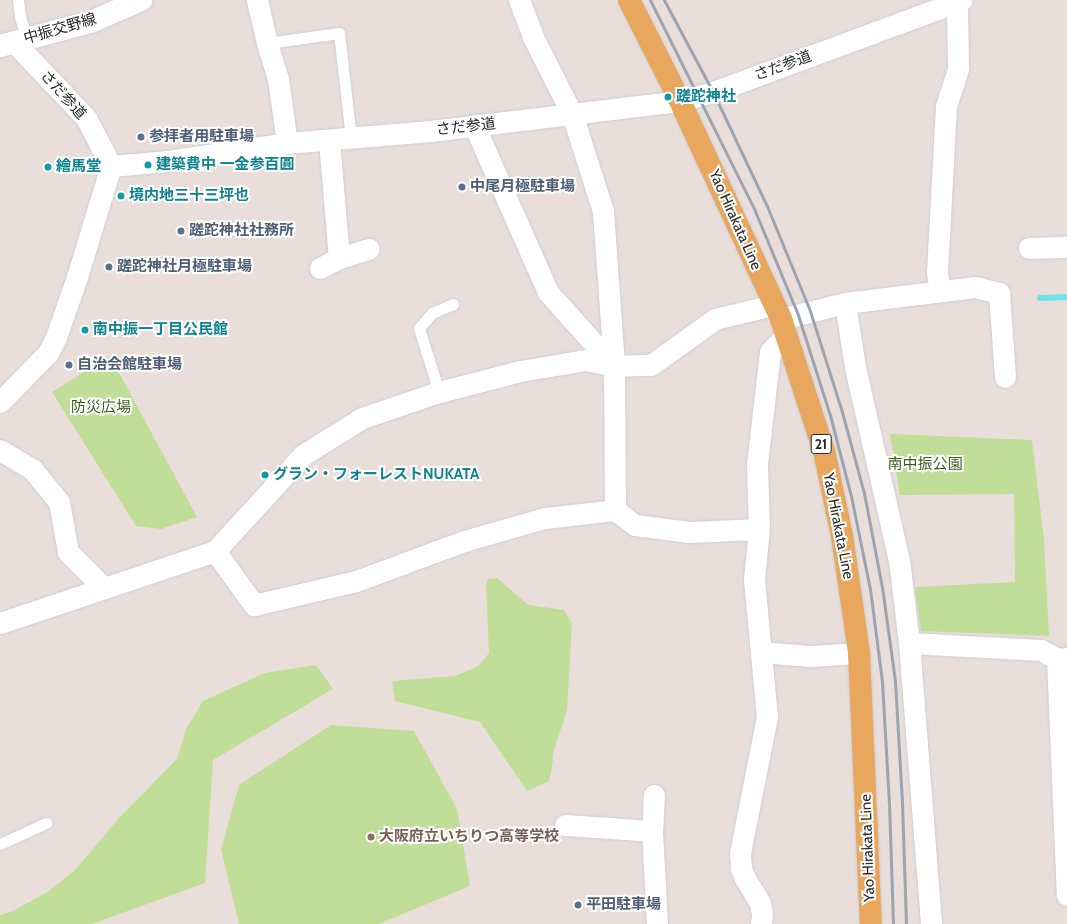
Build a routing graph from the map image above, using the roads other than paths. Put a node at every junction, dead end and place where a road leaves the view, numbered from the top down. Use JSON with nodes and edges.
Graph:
{"nodes":[{"id":1,"x":18,"y":0,"type":"edge"},
{"id":2,"x":141,"y":0,"type":"edge"},
{"id":3,"x":256,"y":0,"type":"edge"},
{"id":4,"x":518,"y":0,"type":"edge"},
{"id":5,"x":629,"y":0,"type":"edge"},
{"id":6,"x":960,"y":1,"type":"edge"},
{"id":7,"x":14,"y":43,"type":"edge"},
{"id":8,"x":267,"y":43,"type":"junction"},
{"id":9,"x":680,"y":101,"type":"junction"},
{"id":10,"x":568,"y":106,"type":"junction"},
{"id":11,"x":474,"y":125,"type":"junction"},
{"id":12,"x":351,"y":139,"type":"junction"},
{"id":13,"x":329,"y":140,"type":"junction"},
{"id":14,"x":287,"y":143,"type":"junction"},
{"id":15,"x":111,"y":166,"type":"junction"},
{"id":16,"x":1067,"y":247,"type":"edge"},
{"id":17,"x":1029,"y":248,"type":"dead end"},
{"id":18,"x":369,"y":249,"type":"dead end"},
{"id":19,"x":339,"y":258,"type":"junction"},
{"id":20,"x":320,"y":268,"type":"dead end"},
{"id":21,"x":940,"y":291,"type":"junction"},
{"id":22,"x":845,"y":303,"type":"junction"},
{"id":23,"x":452,"y":304,"type":"dead end"},
{"id":24,"x":780,"y":320,"type":"junction"},
{"id":25,"x":614,"y":366,"type":"junction"},
{"id":26,"x":1004,"y":377,"type":"dead end"},
{"id":27,"x":438,"y":392,"type":"junction"},
{"id":28,"x":0,"y":402,"type":"edge"},
{"id":29,"x":0,"y":450,"type":"edge"},
{"id":30,"x":615,"y":510,"type":"junction"},
{"id":31,"x":759,"y":529,"type":"junction"},
{"id":32,"x":215,"y":552,"type":"junction"},
{"id":33,"x":104,"y":588,"type":"junction"},
{"id":34,"x":0,"y":622,"type":"edge"},
{"id":35,"x":909,"y":643,"type":"junction"},
{"id":36,"x":761,"y":652,"type":"junction"},
{"id":37,"x":860,"y":653,"type":"junction"},
{"id":38,"x":1062,"y":658,"type":"edge"},
{"id":39,"x":1064,"y":732,"type":"edge"},
{"id":40,"x":654,"y":795,"type":"dead end"},
{"id":41,"x":1065,"y":803,"type":"edge"},
{"id":42,"x":46,"y":822,"type":"dead end"},
{"id":43,"x":565,"y":826,"type":"dead end"},
{"id":44,"x":652,"y":831,"type":"junction"},
{"id":45,"x":0,"y":844,"type":"edge"},
{"id":46,"x":1066,"y":882,"type":"edge"},
{"id":47,"x":657,"y":924,"type":"edge"},
{"id":48,"x":761,"y":924,"type":"edge"},
{"id":49,"x":871,"y":924,"type":"edge"},
{"id":50,"x":931,"y":924,"type":"edge"}],
"edges":[{"from":1,"to":7,"type":"lane"},
{"from":2,"to":7,"type":"street","name":"中振交野線"},
{"from":3,"to":8,"type":"street"},
{"from":4,"to":10,"type":"street"},
{"from":5,"to":9,"type":"main road","name":"Yao Hirakata Line","number":"21"},
{"from":6,"to":9,"type":"street","name":"さだ参道"},
{"from":6,"to":21,"type":"street"},
{"from":7,"to":15,"type":"street","name":"さだ参道"},
{"from":8,"to":12,"type":"lane"},
{"from":8,"to":14,"type":"street"},
{"from":9,"to":10,"type":"street","name":"さだ参道"},
{"from":9,"to":24,"type":"main road","name":"Yao Hirakata Line","number":"21"},
{"from":10,"to":11,"type":"street","name":"さだ参道"},
{"from":10,"to":25,"type":"street"},
{"from":11,"to":12,"type":"street","name":"さだ参道"},
{"from":11,"to":25,"type":"street"},
{"from":12,"to":13,"type":"street","name":"さだ参道"},
{"from":13,"to":14,"type":"street","name":"さだ参道"},
{"from":13,"to":19,"type":"street"},
{"from":14,"to":15,"type":"street","name":"さだ参道"},
{"from":15,"to":28,"type":"street"},
{"from":16,"to":17,"type":"street"},
{"from":18,"to":19,"type":"street"},
{"from":19,"to":20,"type":"street"},
{"from":21,"to":22,"type":"street"},
{"from":21,"to":26,"type":"street"},
{"from":22,"to":24,"type":"street"},
{"from":22,"to":35,"type":"street"},
{"from":23,"to":27,"type":"lane"},
{"from":24,"to":25,"type":"street"},
{"from":24,"to":31,"type":"street"},
{"from":24,"to":37,"type":"main road","name":"Yao Hirakata Line","number":"21"},
{"from":25,"to":27,"type":"street"},
{"from":25,"to":30,"type":"street"},
{"from":27,"to":32,"type":"street"},
{"from":29,"to":33,"type":"street"},
{"from":30,"to":31,"type":"street"},
{"from":30,"to":32,"type":"street"},
{"from":31,"to":36,"type":"street"},
{"from":32,"to":33,"type":"street"},
{"from":33,"to":34,"type":"street"},
{"from":35,"to":38,"type":"street"},
{"from":35,"to":50,"type":"street"},
{"from":36,"to":37,"type":"street"},
{"from":36,"to":48,"type":"street"},
{"from":37,"to":49,"type":"main road","name":"Yao Hirakata Line","number":"21"},
{"from":38,"to":39,"type":"street"},
{"from":39,"to":41,"type":"street"},
{"from":40,"to":44,"type":"street"},
{"from":41,"to":46,"type":"street"},
{"from":42,"to":45,"type":"lane"},
{"from":43,"to":44,"type":"street"},
{"from":44,"to":47,"type":"street"}]}
